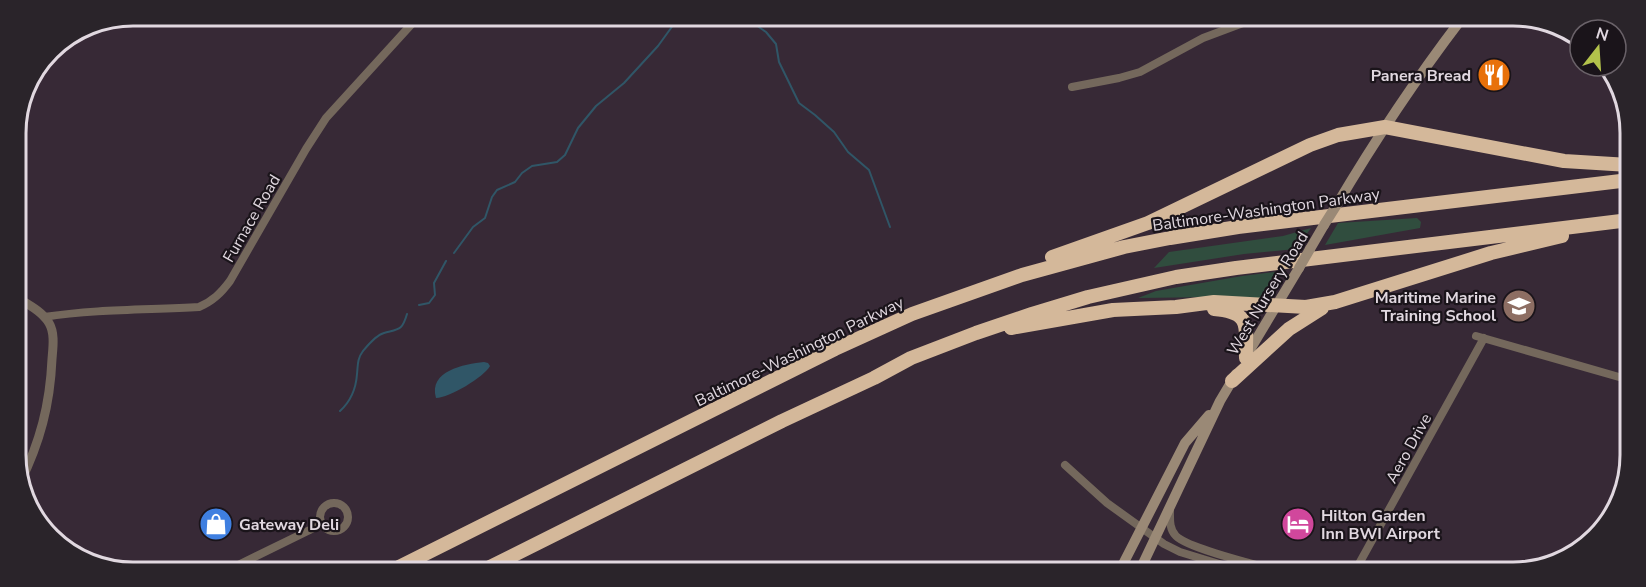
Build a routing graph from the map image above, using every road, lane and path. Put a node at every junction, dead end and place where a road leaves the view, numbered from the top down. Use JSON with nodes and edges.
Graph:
{"nodes":[{"id":1,"x":410,"y":26,"type":"edge"},
{"id":2,"x":1235,"y":26,"type":"edge"},
{"id":3,"x":1456,"y":26,"type":"edge"},
{"id":4,"x":1072,"y":87,"type":"dead end"},
{"id":5,"x":1385,"y":127,"type":"junction"},
{"id":6,"x":1620,"y":164,"type":"edge"},
{"id":7,"x":1620,"y":181,"type":"edge"},
{"id":8,"x":1620,"y":223,"type":"edge"},
{"id":9,"x":1620,"y":224,"type":"edge"},
{"id":10,"x":1335,"y":302,"type":"junction"},
{"id":11,"x":26,"y":304,"type":"edge"},
{"id":12,"x":1276,"y":306,"type":"junction"},
{"id":13,"x":1176,"y":307,"type":"junction"},
{"id":14,"x":912,"y":314,"type":"junction"},
{"id":15,"x":44,"y":317,"type":"junction"},
{"id":16,"x":1246,"y":358,"type":"junction"},
{"id":17,"x":1620,"y":377,"type":"edge"},
{"id":18,"x":874,"y":378,"type":"junction"},
{"id":19,"x":1232,"y":381,"type":"junction"},
{"id":20,"x":1220,"y":401,"type":"junction"},
{"id":21,"x":1185,"y":443,"type":"junction"},
{"id":22,"x":1065,"y":465,"type":"dead end"},
{"id":23,"x":27,"y":467,"type":"edge"},
{"id":24,"x":1170,"y":505,"type":"junction"},
{"id":25,"x":322,"y":524,"type":"dead end"},
{"id":26,"x":1142,"y":527,"type":"junction"},
{"id":27,"x":1156,"y":537,"type":"junction"},
{"id":28,"x":1124,"y":561,"type":"edge"},
{"id":29,"x":1144,"y":561,"type":"edge"},
{"id":30,"x":1210,"y":561,"type":"edge"},
{"id":31,"x":1246,"y":561,"type":"edge"},
{"id":32,"x":1360,"y":561,"type":"edge"},
{"id":33,"x":244,"y":562,"type":"edge"},
{"id":34,"x":409,"y":562,"type":"edge"},
{"id":35,"x":500,"y":562,"type":"edge"}],
"edges":[{"from":1,"to":15,"type":"street","name":"Furnace Road"},
{"from":2,"to":4,"type":"street"},
{"from":3,"to":5,"type":"main road","name":"West Nursery Road"},
{"from":5,"to":6,"type":"highway"},
{"from":5,"to":12,"type":"main road","name":"West Nursery Road","bridge":true},
{"from":5,"to":14,"type":"highway"},
{"from":7,"to":14,"type":"highway","name":"Baltimore-Washington Parkway"},
{"from":8,"to":18,"type":"highway"},
{"from":9,"to":10,"type":"highway"},
{"from":10,"to":12,"type":"highway"},
{"from":10,"to":19,"type":"highway"},
{"from":11,"to":15,"type":"street"},
{"from":12,"to":13,"type":"highway"},
{"from":12,"to":16,"type":"main road","name":"West Nursery Road"},
{"from":13,"to":16,"type":"highway"},
{"from":13,"to":18,"type":"highway"},
{"from":14,"to":34,"type":"highway","name":"Baltimore-Washington Parkway"},
{"from":15,"to":23,"type":"street"},
{"from":16,"to":19,"type":"main road","name":"West Nursery Road"},
{"from":17,"to":32,"type":"street","name":"Aero Drive"},
{"from":18,"to":35,"type":"highway"},
{"from":19,"to":20,"type":"main road","name":"West Nursery Road"},
{"from":20,"to":21,"type":"main road","name":"West Nursery Road"},
{"from":20,"to":24,"type":"main road","name":"West Nursery Road"},
{"from":21,"to":26,"type":"main road","name":"West Nursery Road"},
{"from":21,"to":27,"type":"main road"},
{"from":22,"to":26,"type":"street"},
{"from":24,"to":27,"type":"main road","name":"West Nursery Road"},
{"from":24,"to":31,"type":"street"},
{"from":25,"to":33,"type":"street"},
{"from":26,"to":27,"type":"street"},
{"from":26,"to":28,"type":"main road","name":"West Nursery Road"},
{"from":27,"to":29,"type":"main road","name":"West Nursery Road"},
{"from":27,"to":30,"type":"street"}]}
